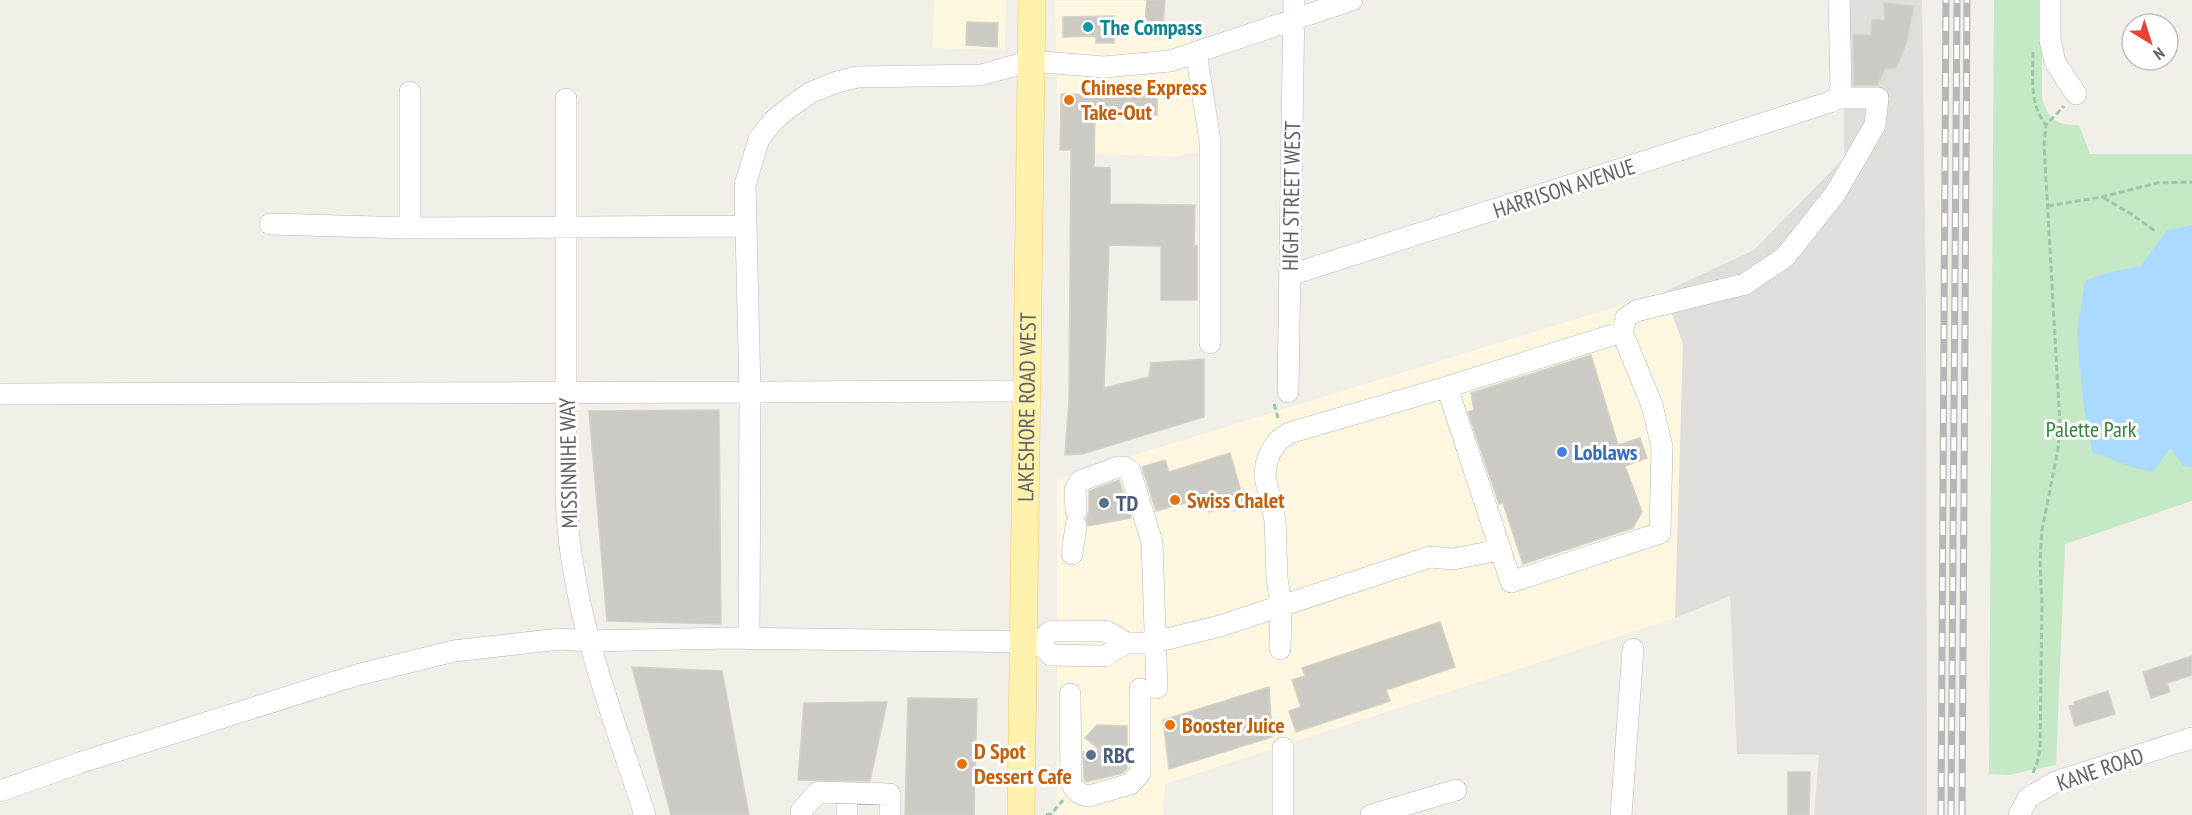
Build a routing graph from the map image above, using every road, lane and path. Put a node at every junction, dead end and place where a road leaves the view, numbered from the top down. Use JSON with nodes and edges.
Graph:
{"nodes":[{"id":1,"x":1032,"y":0,"type":"edge"},
{"id":2,"x":1352,"y":0,"type":"edge"},
{"id":3,"x":1839,"y":0,"type":"edge"},
{"id":4,"x":2050,"y":0,"type":"edge"},
{"id":5,"x":1294,"y":9,"type":"edge"},
{"id":6,"x":2033,"y":45,"type":"dead end"},
{"id":7,"x":1196,"y":52,"type":"junction"},
{"id":8,"x":1031,"y":61,"type":"junction"},
{"id":9,"x":410,"y":92,"type":"dead end"},
{"id":10,"x":2076,"y":94,"type":"joint"},
{"id":11,"x":1838,"y":98,"type":"junction"},
{"id":12,"x":566,"y":99,"type":"dead end"},
{"id":13,"x":2046,"y":125,"type":"junction"},
{"id":14,"x":2192,"y":182,"type":"edge"},
{"id":15,"x":2102,"y":197,"type":"junction"},
{"id":16,"x":2048,"y":206,"type":"junction"},
{"id":17,"x":270,"y":224,"type":"dead end"},
{"id":18,"x":745,"y":226,"type":"junction"},
{"id":19,"x":567,"y":227,"type":"junction"},
{"id":20,"x":410,"y":228,"type":"junction"},
{"id":21,"x":2155,"y":231,"type":"dead end"},
{"id":22,"x":1290,"y":275,"type":"junction"},
{"id":23,"x":1622,"y":332,"type":"junction"},
{"id":24,"x":1210,"y":343,"type":"dead end"},
{"id":25,"x":1448,"y":387,"type":"junction"},
{"id":26,"x":1027,"y":391,"type":"junction"},
{"id":27,"x":1288,"y":392,"type":"joint"},
{"id":28,"x":567,"y":393,"type":"junction"},
{"id":29,"x":750,"y":393,"type":"junction"},
{"id":30,"x":0,"y":394,"type":"edge"},
{"id":31,"x":1283,"y":437,"type":"junction"},
{"id":32,"x":1500,"y":550,"type":"junction"},
{"id":33,"x":1072,"y":554,"type":"dead end"},
{"id":34,"x":1281,"y":606,"type":"junction"},
{"id":35,"x":749,"y":639,"type":"junction"},
{"id":36,"x":589,"y":641,"type":"junction"},
{"id":37,"x":1031,"y":642,"type":"junction"},
{"id":38,"x":1155,"y":642,"type":"junction"},
{"id":39,"x":1280,"y":649,"type":"dead end"},
{"id":40,"x":1633,"y":650,"type":"dead end"},
{"id":41,"x":1070,"y":694,"type":"dead end"},
{"id":42,"x":2192,"y":738,"type":"edge"},
{"id":43,"x":1283,"y":748,"type":"dead end"},
{"id":44,"x":2031,"y":777,"type":"dead end"},
{"id":45,"x":1456,"y":790,"type":"dead end"},
{"id":46,"x":0,"y":791,"type":"edge"},
{"id":47,"x":847,"y":793,"type":"junction"},
{"id":48,"x":645,"y":815,"type":"edge"},
{"id":49,"x":801,"y":815,"type":"edge"},
{"id":50,"x":847,"y":815,"type":"edge"},
{"id":51,"x":890,"y":815,"type":"edge"},
{"id":52,"x":1021,"y":815,"type":"edge"},
{"id":53,"x":1282,"y":815,"type":"edge"},
{"id":54,"x":1371,"y":815,"type":"edge"},
{"id":55,"x":1622,"y":815,"type":"edge"},
{"id":56,"x":2019,"y":815,"type":"edge"}],
"edges":[{"from":1,"to":8,"type":"main road","name":"LAKESHORE ROAD WEST"},
{"from":2,"to":5,"type":"street"},
{"from":3,"to":11,"type":"street"},
{"from":4,"to":10,"type":"street"},
{"from":5,"to":7,"type":"street"},
{"from":5,"to":22,"type":"street","name":"HIGH STREET WEST"},
{"from":6,"to":13,"type":"path"},
{"from":7,"to":8,"type":"street"},
{"from":7,"to":24,"type":"street"},
{"from":8,"to":18,"type":"street"},
{"from":8,"to":26,"type":"main road","name":"LAKESHORE ROAD WEST"},
{"from":9,"to":20,"type":"street"},
{"from":10,"to":13,"type":"path"},
{"from":11,"to":22,"type":"street","name":"HARRISON AVENUE"},
{"from":11,"to":23,"type":"street"},
{"from":12,"to":19,"type":"street","name":"MISSINNIHE WAY"},
{"from":13,"to":16,"type":"path"},
{"from":14,"to":15,"type":"path"},
{"from":15,"to":16,"type":"path"},
{"from":15,"to":21,"type":"path"},
{"from":16,"to":44,"type":"path"},
{"from":17,"to":20,"type":"street"},
{"from":18,"to":19,"type":"street"},
{"from":18,"to":29,"type":"street"},
{"from":19,"to":20,"type":"street"},
{"from":19,"to":28,"type":"street","name":"MISSINNIHE WAY"},
{"from":22,"to":27,"type":"street","name":"HIGH STREET WEST"},
{"from":23,"to":25,"type":"street"},
{"from":23,"to":32,"type":"street"},
{"from":25,"to":31,"type":"street"},
{"from":25,"to":32,"type":"street"},
{"from":26,"to":29,"type":"street"},
{"from":26,"to":37,"type":"main road","name":"LAKESHORE ROAD WEST"},
{"from":27,"to":31,"type":"path"},
{"from":28,"to":29,"type":"street"},
{"from":28,"to":30,"type":"street"},
{"from":28,"to":36,"type":"street","name":"MISSINNIHE WAY"},
{"from":29,"to":35,"type":"street"},
{"from":31,"to":34,"type":"street"},
{"from":32,"to":34,"type":"street"},
{"from":33,"to":38,"type":"street"},
{"from":34,"to":38,"type":"street"},
{"from":34,"to":39,"type":"street"},
{"from":35,"to":36,"type":"street"},
{"from":35,"to":37,"type":"street"},
{"from":36,"to":46,"type":"street"},
{"from":36,"to":48,"type":"street","name":"MISSINNIHE WAY"},
{"from":37,"to":38,"type":"street"},
{"from":37,"to":52,"type":"main road","name":"LAKESHORE ROAD WEST"},
{"from":38,"to":41,"type":"street"},
{"from":40,"to":55,"type":"street"},
{"from":42,"to":56,"type":"street","name":"KANE ROAD"},
{"from":43,"to":53,"type":"street"},
{"from":45,"to":54,"type":"street"},
{"from":47,"to":49,"type":"street"},
{"from":47,"to":50,"type":"street"},
{"from":47,"to":51,"type":"street"}]}
